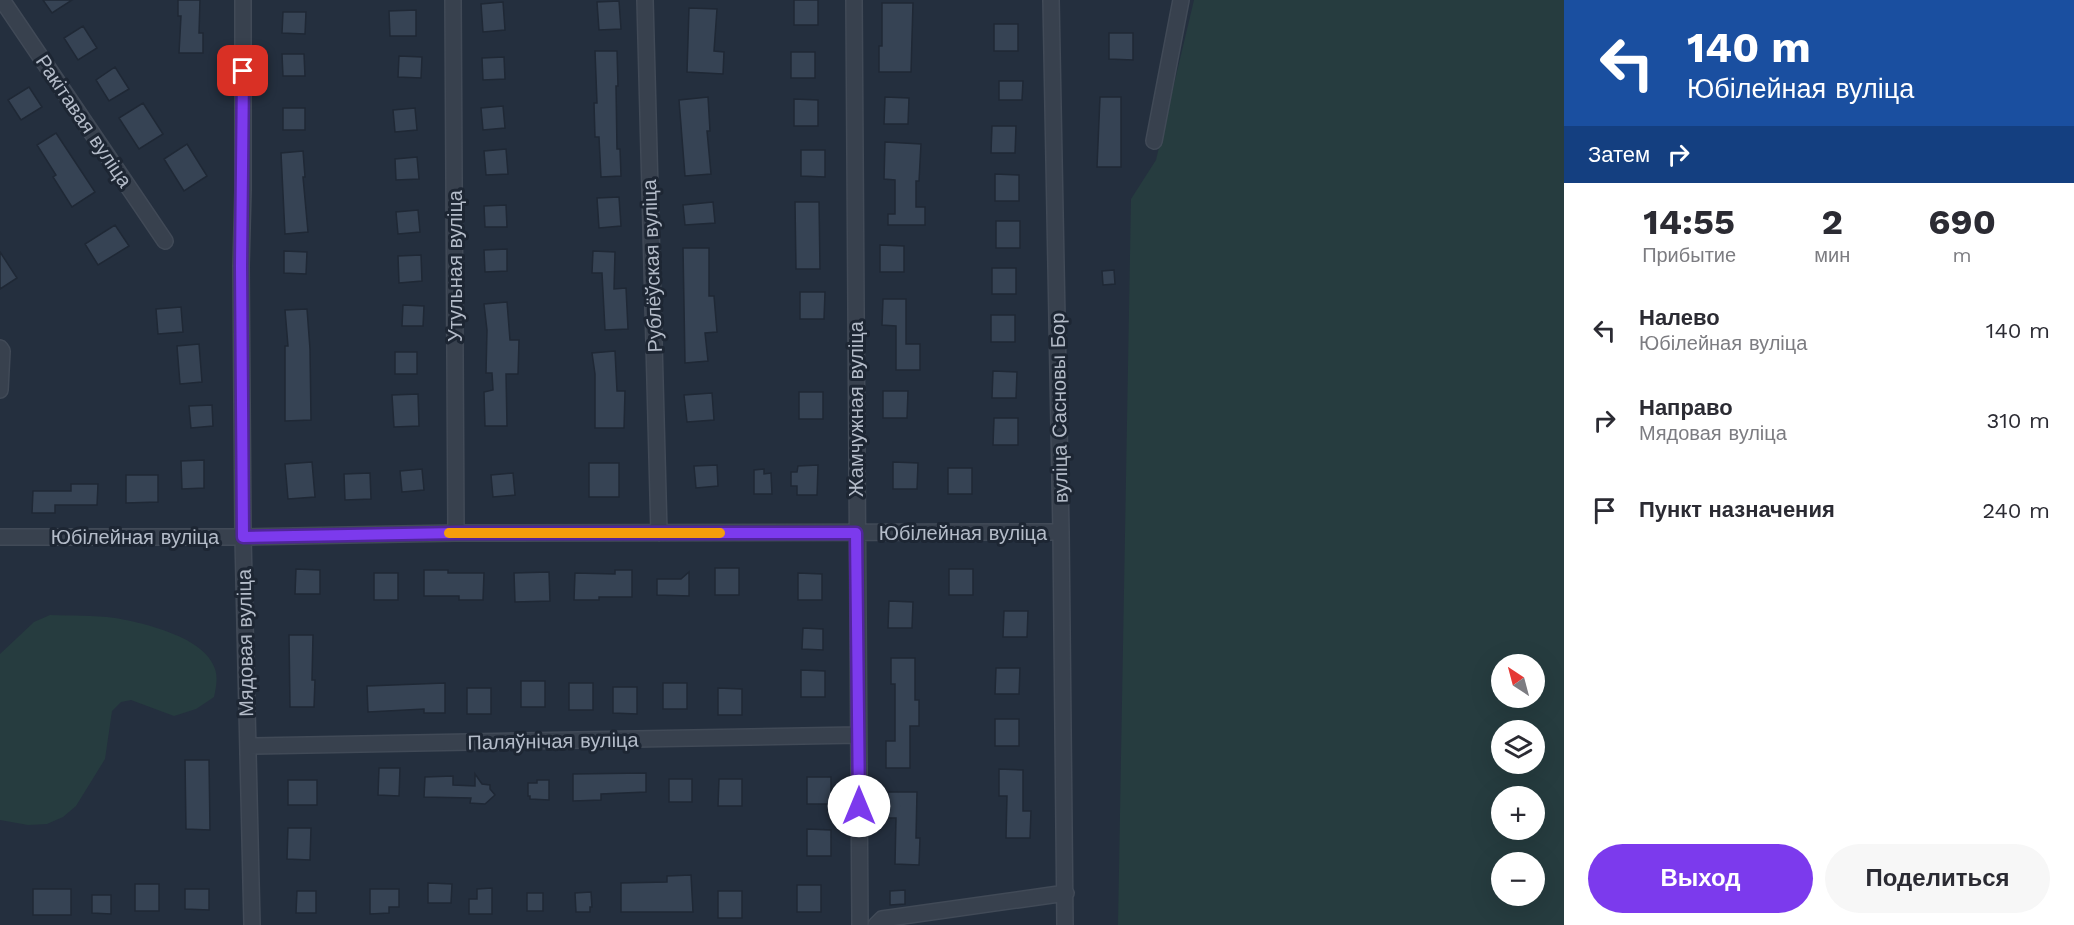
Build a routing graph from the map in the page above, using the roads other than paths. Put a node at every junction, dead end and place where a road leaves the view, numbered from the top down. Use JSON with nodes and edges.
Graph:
{"nodes":[{"id":1,"x":2,"y":0,"type":"edge"},
{"id":2,"x":243,"y":0,"type":"edge"},
{"id":3,"x":453,"y":0,"type":"edge"},
{"id":4,"x":645,"y":0,"type":"edge"},
{"id":5,"x":854,"y":0,"type":"edge"},
{"id":6,"x":1052,"y":0,"type":"edge"},
{"id":7,"x":1181,"y":0,"type":"edge"},
{"id":8,"x":1154,"y":141,"type":"dead end"},
{"id":9,"x":165,"y":241,"type":"dead end"},
{"id":10,"x":0,"y":348,"type":"edge"},
{"id":11,"x":0,"y":390,"type":"edge"},
{"id":12,"x":1061,"y":532,"type":"junction"},
{"id":13,"x":456,"y":533,"type":"junction"},
{"id":14,"x":659,"y":533,"type":"junction"},
{"id":15,"x":856,"y":533,"type":"junction"},
{"id":16,"x":0,"y":537,"type":"edge"},
{"id":17,"x":243,"y":537,"type":"junction"},
{"id":18,"x":858,"y":735,"type":"junction"},
{"id":19,"x":248,"y":746,"type":"junction"},
{"id":20,"x":1065,"y":893,"type":"junction"},
{"id":21,"x":252,"y":925,"type":"edge"},
{"id":22,"x":860,"y":925,"type":"edge"},
{"id":23,"x":876,"y":925,"type":"edge"},
{"id":24,"x":1065,"y":925,"type":"edge"}],
"edges":[{"from":1,"to":9,"type":"street","name":"Ракітавая вуліца"},
{"from":2,"to":17,"type":"street","name":"Мядовая вуліца"},
{"from":3,"to":13,"type":"street","name":"Утульная вуліца"},
{"from":4,"to":14,"type":"street","name":"Рублёўская вуліца"},
{"from":5,"to":15,"type":"street","name":"Жамчужная вуліца"},
{"from":6,"to":12,"type":"street","name":"вуліца Сасновы Бор"},
{"from":7,"to":8,"type":"street"},
{"from":10,"to":11,"type":"street"},
{"from":12,"to":15,"type":"street","name":"Юбілейная вуліца"},
{"from":12,"to":20,"type":"street","name":"вуліца Сасновы Бор"},
{"from":13,"to":14,"type":"street","name":"Юбілейная вуліца"},
{"from":13,"to":17,"type":"street","name":"Юбілейная вуліца"},
{"from":14,"to":15,"type":"street","name":"Юбілейная вуліца"},
{"from":15,"to":18,"type":"street","name":"Жамчужная вуліца"},
{"from":16,"to":17,"type":"street","name":"Юбілейная вуліца"},
{"from":17,"to":19,"type":"street","name":"Мядовая вуліца"},
{"from":18,"to":19,"type":"street","name":"Паляўнічая вуліца"},
{"from":18,"to":22,"type":"street","name":"Жамчужная вуліца"},
{"from":19,"to":21,"type":"street","name":"Мядовая вуліца"},
{"from":20,"to":23,"type":"street"},
{"from":20,"to":24,"type":"street","name":"вуліца Сасновы Бор"}]}
